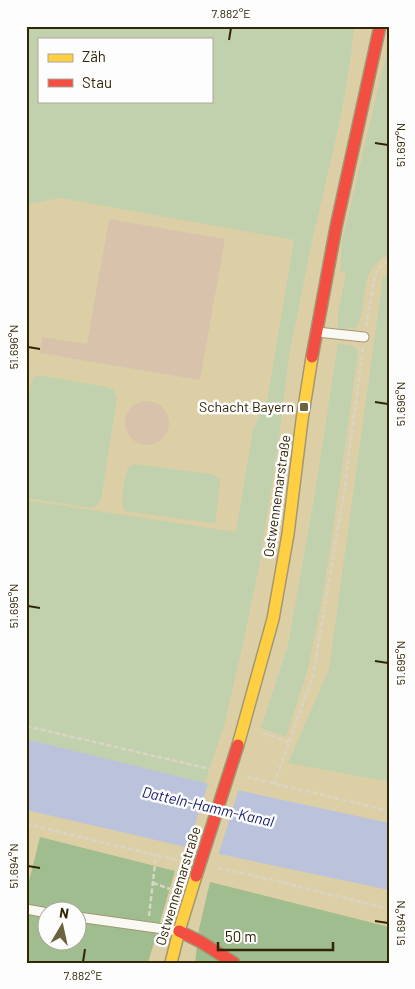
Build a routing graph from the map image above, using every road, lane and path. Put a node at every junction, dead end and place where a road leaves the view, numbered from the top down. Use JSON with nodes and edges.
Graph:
{"nodes":[{"id":1,"x":380,"y":26,"type":"edge"},
{"id":2,"x":389,"y":258,"type":"edge"},
{"id":3,"x":316,"y":332,"type":"junction"},
{"id":4,"x":364,"y":338,"type":"junction"},
{"id":5,"x":26,"y":726,"type":"edge"},
{"id":6,"x":263,"y":733,"type":"dead end"},
{"id":7,"x":289,"y":742,"type":"junction"},
{"id":8,"x":214,"y":770,"type":"dead end"},
{"id":9,"x":241,"y":776,"type":"dead end"},
{"id":10,"x":274,"y":784,"type":"junction"},
{"id":11,"x":389,"y":811,"type":"edge"},
{"id":12,"x":26,"y":824,"type":"edge"},
{"id":13,"x":156,"y":855,"type":"junction"},
{"id":14,"x":183,"y":861,"type":"dead end"},
{"id":15,"x":210,"y":867,"type":"dead end"},
{"id":16,"x":153,"y":883,"type":"junction"},
{"id":17,"x":172,"y":889,"type":"dead end"},
{"id":18,"x":389,"y":909,"type":"edge"},
{"id":19,"x":88,"y":918,"type":"edge"},
{"id":20,"x":149,"y":919,"type":"dead end"},
{"id":21,"x":179,"y":931,"type":"junction"},
{"id":22,"x":171,"y":963,"type":"edge"},
{"id":23,"x":234,"y":963,"type":"edge"}],
"edges":[{"from":1,"to":3,"type":"street","name":"Ostwennemarstraße"},
{"from":2,"to":4,"type":"path"},
{"from":3,"to":4,"type":"lane"},
{"from":3,"to":21,"type":"street","name":"Ostwennemarstraße","bridge":true},
{"from":4,"to":7,"type":"path"},
{"from":5,"to":8,"type":"path"},
{"from":6,"to":7,"type":"path"},
{"from":7,"to":10,"type":"path"},
{"from":9,"to":10,"type":"path"},
{"from":10,"to":11,"type":"path"},
{"from":12,"to":13,"type":"path"},
{"from":13,"to":14,"type":"path"},
{"from":13,"to":16,"type":"path"},
{"from":15,"to":18,"type":"path"},
{"from":16,"to":17,"type":"path"},
{"from":16,"to":20,"type":"path"},
{"from":19,"to":21,"type":"lane"},
{"from":21,"to":22,"type":"street","name":"Ostwennemarstraße"},
{"from":21,"to":23,"type":"street"}]}
